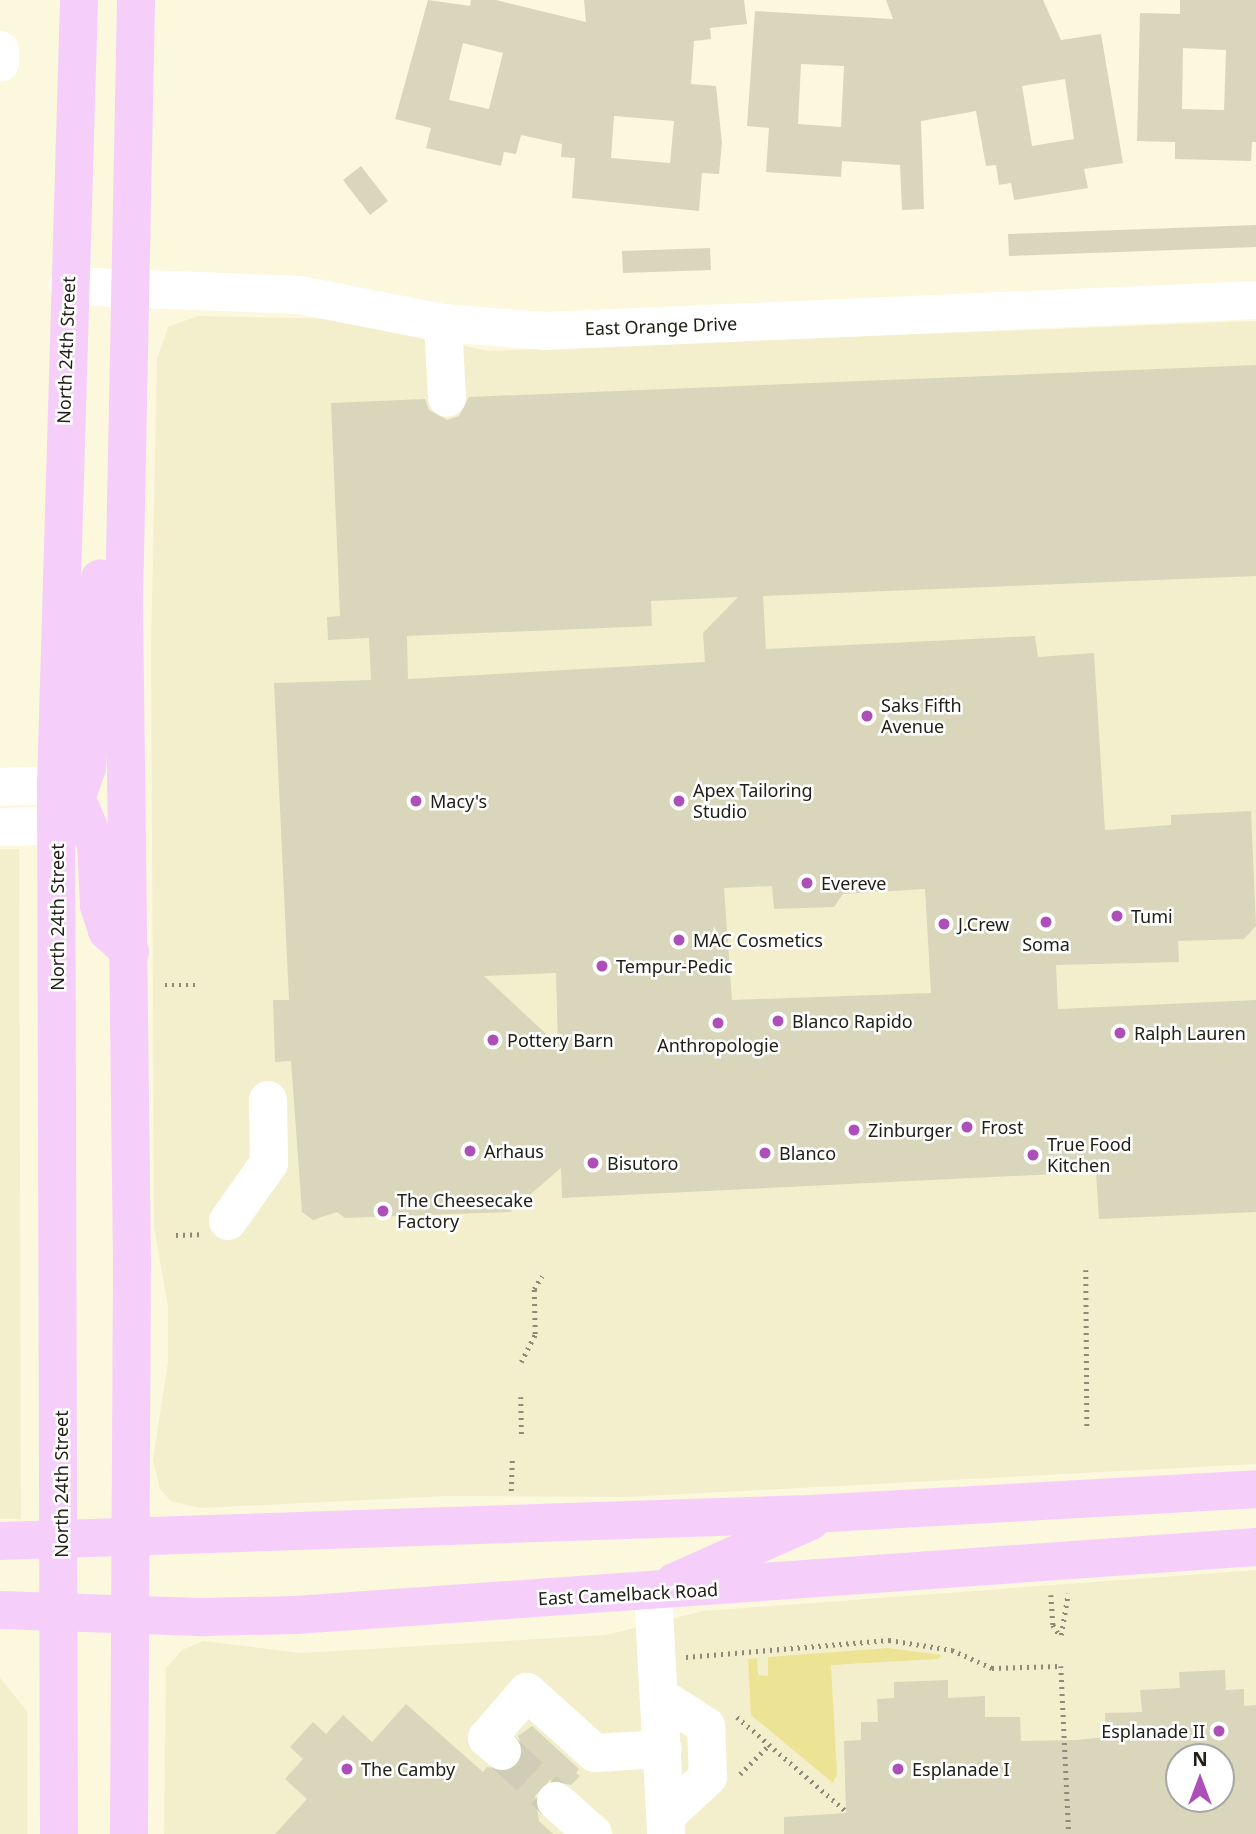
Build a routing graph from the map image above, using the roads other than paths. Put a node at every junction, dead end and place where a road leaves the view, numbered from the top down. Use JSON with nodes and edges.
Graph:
{"nodes":[{"id":1,"x":136,"y":0,"type":"edge"},
{"id":2,"x":79,"y":1,"type":"edge"},
{"id":3,"x":0,"y":50,"type":"edge"},
{"id":4,"x":0,"y":63,"type":"edge"},
{"id":5,"x":128,"y":285,"type":"junction"},
{"id":6,"x":68,"y":286,"type":"junction"},
{"id":7,"x":1256,"y":300,"type":"edge"},
{"id":8,"x":443,"y":323,"type":"junction"},
{"id":9,"x":447,"y":398,"type":"dead end"},
{"id":10,"x":0,"y":787,"type":"edge"},
{"id":11,"x":62,"y":804,"type":"junction"},
{"id":12,"x":0,"y":827,"type":"edge"},
{"id":13,"x":130,"y":952,"type":"junction"},
{"id":14,"x":268,"y":1100,"type":"dead end"},
{"id":15,"x":216,"y":1227,"type":"road end"},
{"id":16,"x":1256,"y":1489,"type":"edge"},
{"id":17,"x":828,"y":1513,"type":"junction"},
{"id":18,"x":131,"y":1539,"type":"junction"},
{"id":19,"x":0,"y":1541,"type":"edge"},
{"id":20,"x":62,"y":1541,"type":"junction"},
{"id":21,"x":1256,"y":1547,"type":"edge"},
{"id":22,"x":653,"y":1592,"type":"junction"},
{"id":23,"x":0,"y":1610,"type":"edge"},
{"id":24,"x":62,"y":1610,"type":"junction"},
{"id":25,"x":131,"y":1613,"type":"junction"},
{"id":26,"x":659,"y":1696,"type":"junction"},
{"id":27,"x":663,"y":1749,"type":"junction"},
{"id":28,"x":502,"y":1751,"type":"tunnel mouth"},
{"id":29,"x":556,"y":1801,"type":"tunnel mouth"},
{"id":30,"x":666,"y":1825,"type":"edge"},
{"id":31,"x":59,"y":1834,"type":"edge"},
{"id":32,"x":130,"y":1834,"type":"edge"},
{"id":33,"x":593,"y":1834,"type":"edge"}],
"edges":[{"from":1,"to":5,"type":"main road"},
{"from":2,"to":6,"type":"main road","name":"North 24th Street"},
{"from":3,"to":4,"type":"street"},
{"from":5,"to":6,"type":"street","name":"East Orange Drive"},
{"from":5,"to":8,"type":"street","name":"East Orange Drive"},
{"from":5,"to":11,"type":"main road"},
{"from":5,"to":13,"type":"main road"},
{"from":6,"to":11,"type":"main road","name":"North 24th Street"},
{"from":7,"to":8,"type":"street","name":"East Orange Drive"},
{"from":8,"to":9,"type":"street"},
{"from":10,"to":11,"type":"street"},
{"from":11,"to":12,"type":"street"},
{"from":11,"to":13,"type":"main road"},
{"from":11,"to":20,"type":"main road","name":"North 24th Street"},
{"from":13,"to":18,"type":"main road"},
{"from":14,"to":15,"type":"street"},
{"from":16,"to":17,"type":"main road"},
{"from":17,"to":18,"type":"main road"},
{"from":17,"to":22,"type":"main road"},
{"from":18,"to":20,"type":"main road"},
{"from":18,"to":25,"type":"main road"},
{"from":19,"to":20,"type":"main road"},
{"from":20,"to":24,"type":"main road","name":"North 24th Street"},
{"from":21,"to":22,"type":"main road","name":"East Camelback Road"},
{"from":22,"to":25,"type":"main road","name":"East Camelback Road"},
{"from":22,"to":26,"type":"street"},
{"from":23,"to":24,"type":"main road","name":"East Camelback Road"},
{"from":24,"to":25,"type":"main road","name":"East Camelback Road"},
{"from":24,"to":31,"type":"main road","name":"North 24th Street"},
{"from":25,"to":32,"type":"main road"},
{"from":26,"to":27,"type":"street"},
{"from":26,"to":30,"type":"street"},
{"from":27,"to":28,"type":"street"},
{"from":27,"to":30,"type":"street"},
{"from":29,"to":33,"type":"street"}]}
